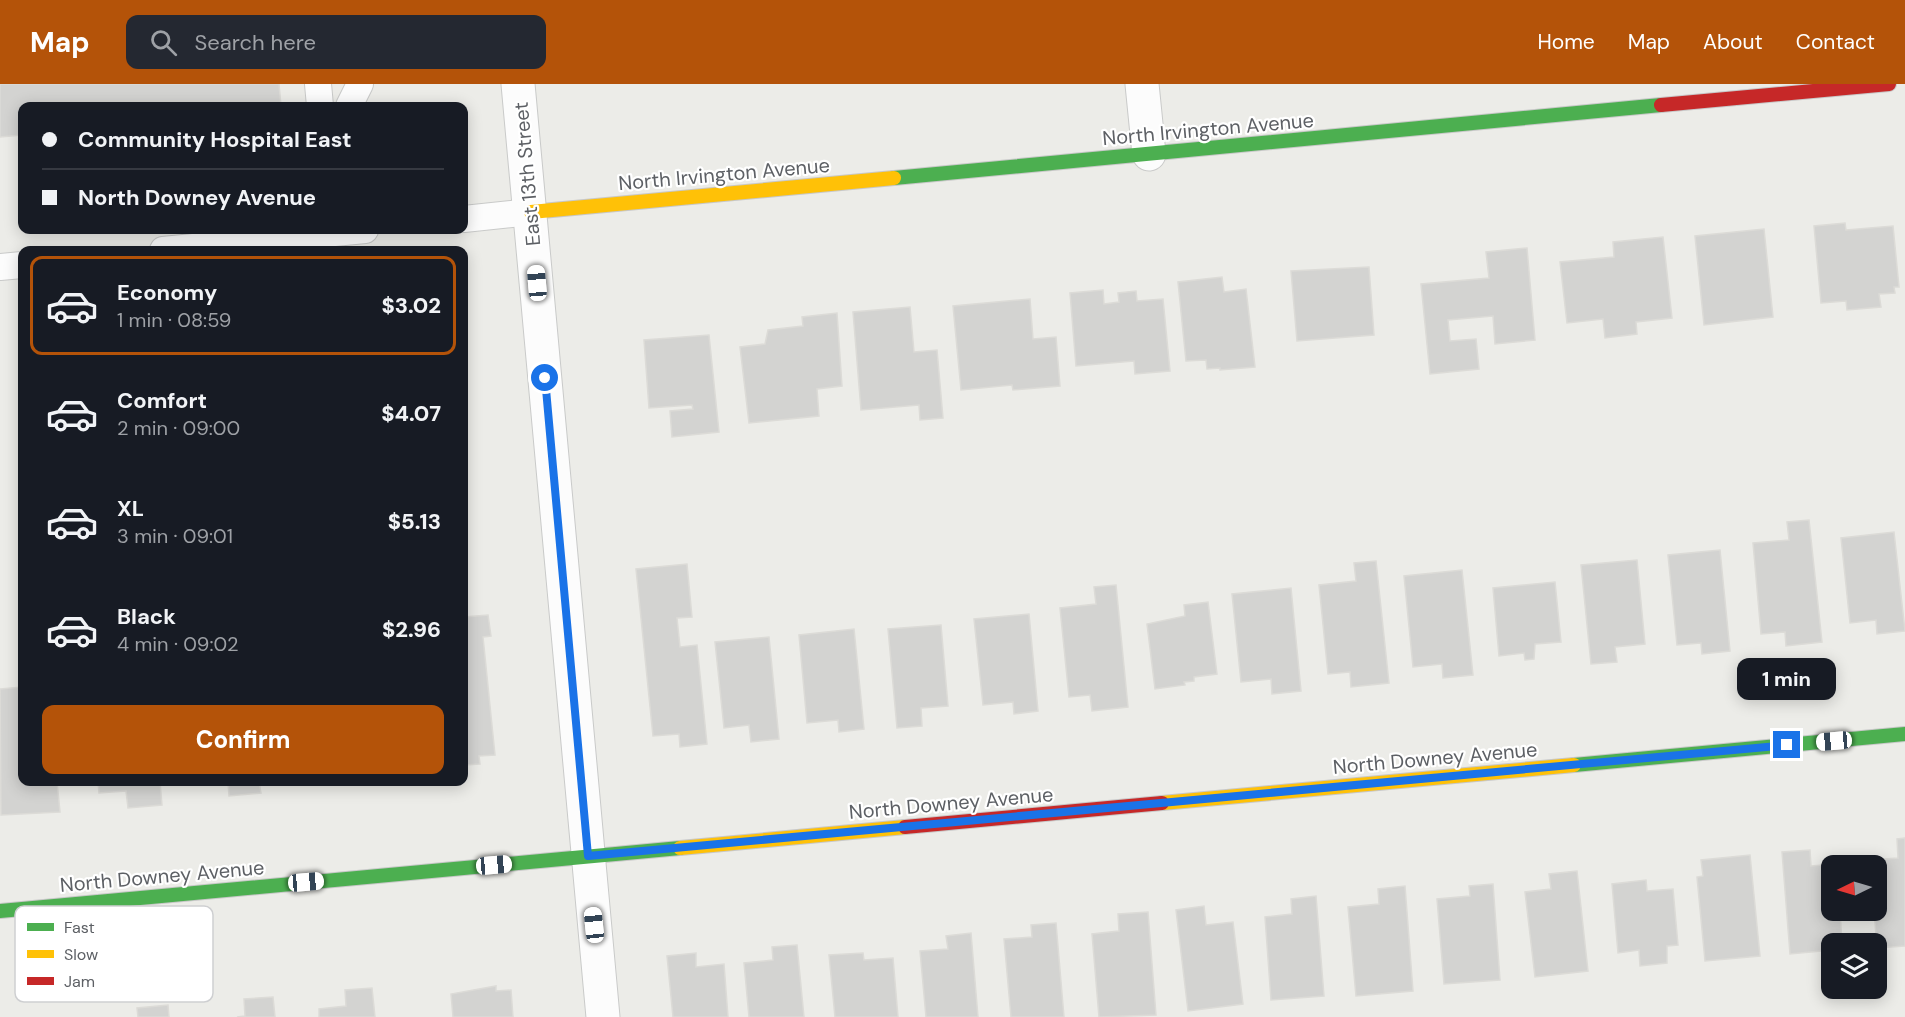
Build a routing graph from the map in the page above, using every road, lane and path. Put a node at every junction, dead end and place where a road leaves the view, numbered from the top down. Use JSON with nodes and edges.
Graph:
{"nodes":[{"id":1,"x":318,"y":84,"type":"edge"},
{"id":2,"x":360,"y":84,"type":"edge"},
{"id":3,"x":518,"y":84,"type":"edge"},
{"id":4,"x":1143,"y":84,"type":"edge"},
{"id":5,"x":1889,"y":84,"type":"edge"},
{"id":6,"x":1855,"y":86,"type":"edge"},
{"id":7,"x":320,"y":102,"type":"edge"},
{"id":8,"x":351,"y":102,"type":"edge"},
{"id":9,"x":1149,"y":154,"type":"junction"},
{"id":10,"x":531,"y":212,"type":"junction"},
{"id":11,"x":468,"y":219,"type":"edge"},
{"id":12,"x":325,"y":234,"type":"edge"},
{"id":13,"x":203,"y":246,"type":"edge"},
{"id":14,"x":18,"y":265,"type":"edge"},
{"id":15,"x":0,"y":267,"type":"edge"},
{"id":16,"x":1905,"y":734,"type":"edge"},
{"id":17,"x":588,"y":856,"type":"junction"},
{"id":18,"x":53,"y":906,"type":"edge"},
{"id":19,"x":15,"y":910,"type":"edge"},
{"id":20,"x":0,"y":911,"type":"edge"},
{"id":21,"x":603,"y":1017,"type":"edge"}],
"edges":[{"from":1,"to":7,"type":"lane"},
{"from":2,"to":8,"type":"lane"},
{"from":3,"to":10,"type":"street","name":"East 13th Street"},
{"from":4,"to":9,"type":"street"},
{"from":5,"to":6,"type":"street","name":"North Irvington Avenue"},
{"from":6,"to":9,"type":"street","name":"North Irvington Avenue"},
{"from":9,"to":10,"type":"street","name":"North Irvington Avenue"},
{"from":10,"to":11,"type":"lane"},
{"from":10,"to":17,"type":"street","name":"East 13th Street"},
{"from":12,"to":13,"type":"lane"},
{"from":14,"to":15,"type":"lane"},
{"from":16,"to":17,"type":"street","name":"North Downey Avenue"},
{"from":17,"to":18,"type":"street","name":"North Downey Avenue"},
{"from":17,"to":21,"type":"street","name":"East 13th Street"},
{"from":19,"to":20,"type":"street","name":"North Downey Avenue"}]}
